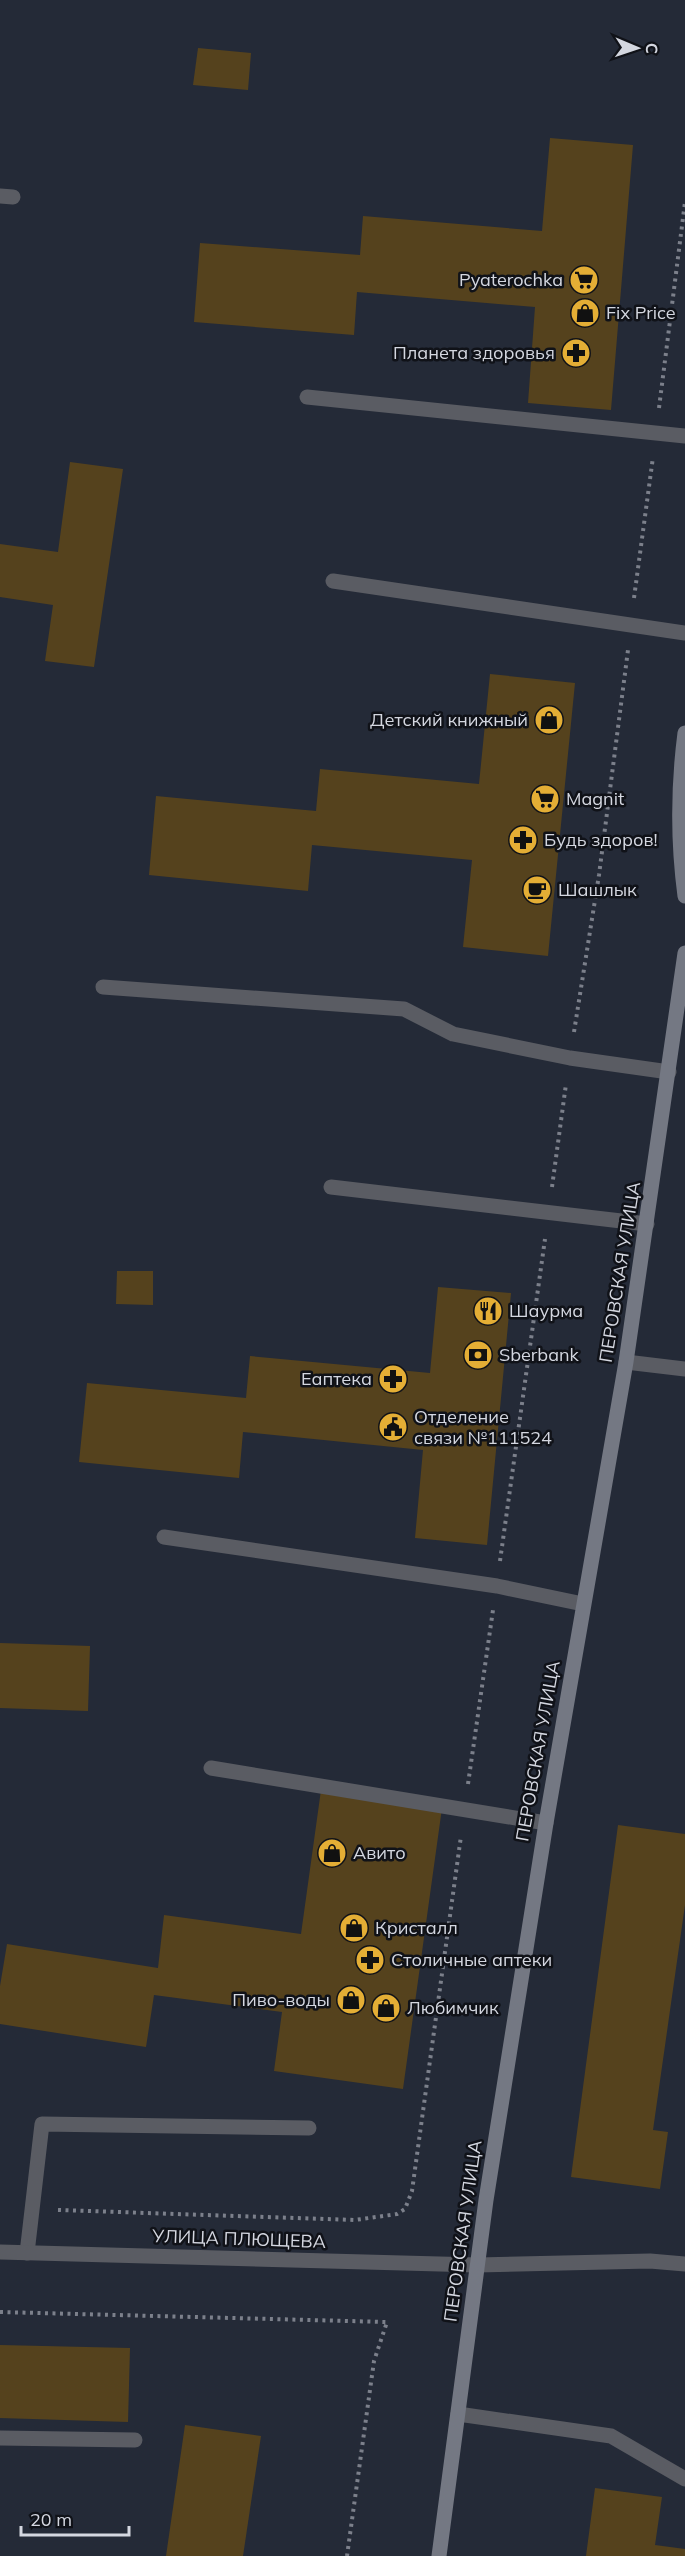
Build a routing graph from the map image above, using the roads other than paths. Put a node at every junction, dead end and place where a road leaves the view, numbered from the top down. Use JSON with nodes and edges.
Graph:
{"nodes":[{"id":1,"x":307,"y":397,"type":"dead end"},
{"id":2,"x":685,"y":436,"type":"edge"},
{"id":3,"x":333,"y":581,"type":"dead end"},
{"id":4,"x":685,"y":633,"type":"edge"},
{"id":5,"x":685,"y":733,"type":"edge"},
{"id":6,"x":685,"y":896,"type":"edge"},
{"id":7,"x":685,"y":953,"type":"edge"},
{"id":8,"x":103,"y":987,"type":"dead end"},
{"id":9,"x":669,"y":1072,"type":"junction"},
{"id":10,"x":331,"y":1187,"type":"dead end"},
{"id":11,"x":646,"y":1224,"type":"junction"},
{"id":12,"x":626,"y":1362,"type":"junction"},
{"id":13,"x":685,"y":1369,"type":"edge"},
{"id":14,"x":164,"y":1537,"type":"dead end"},
{"id":15,"x":583,"y":1604,"type":"junction"},
{"id":16,"x":211,"y":1768,"type":"dead end"},
{"id":17,"x":546,"y":1823,"type":"junction"},
{"id":18,"x":309,"y":2128,"type":"dead end"},
{"id":19,"x":0,"y":2252,"type":"edge"},
{"id":20,"x":27,"y":2253,"type":"junction"},
{"id":21,"x":685,"y":2264,"type":"edge"},
{"id":22,"x":477,"y":2265,"type":"junction"},
{"id":23,"x":458,"y":2414,"type":"junction"},
{"id":24,"x":0,"y":2438,"type":"edge"},
{"id":25,"x":135,"y":2440,"type":"dead end"},
{"id":26,"x":685,"y":2479,"type":"edge"},
{"id":27,"x":439,"y":2556,"type":"edge"}],
"edges":[{"from":1,"to":2,"type":"street"},
{"from":3,"to":4,"type":"street"},
{"from":5,"to":6,"type":"main road"},
{"from":7,"to":9,"type":"main road","name":"ПЕРОВСКАЯ УЛИЦА"},
{"from":8,"to":9,"type":"street"},
{"from":9,"to":11,"type":"main road","name":"ПЕРОВСКАЯ УЛИЦА"},
{"from":10,"to":11,"type":"street"},
{"from":11,"to":12,"type":"main road","name":"ПЕРОВСКАЯ УЛИЦА"},
{"from":12,"to":13,"type":"street"},
{"from":12,"to":15,"type":"main road","name":"ПЕРОВСКАЯ УЛИЦА"},
{"from":14,"to":15,"type":"street"},
{"from":15,"to":17,"type":"main road","name":"ПЕРОВСКАЯ УЛИЦА"},
{"from":16,"to":17,"type":"street"},
{"from":17,"to":22,"type":"main road","name":"ПЕРОВСКАЯ УЛИЦА"},
{"from":18,"to":20,"type":"street"},
{"from":19,"to":20,"type":"street","name":"УЛИЦА ПЛЮЩЕВА"},
{"from":20,"to":22,"type":"street","name":"УЛИЦА ПЛЮЩЕВА"},
{"from":21,"to":22,"type":"street","name":"УЛИЦА ПЛЮЩЕВА"},
{"from":22,"to":23,"type":"main road","name":"ПЕРОВСКАЯ УЛИЦА"},
{"from":23,"to":26,"type":"street"},
{"from":23,"to":27,"type":"main road","name":"ПЕРОВСКАЯ УЛИЦА"},
{"from":24,"to":25,"type":"street"}]}
